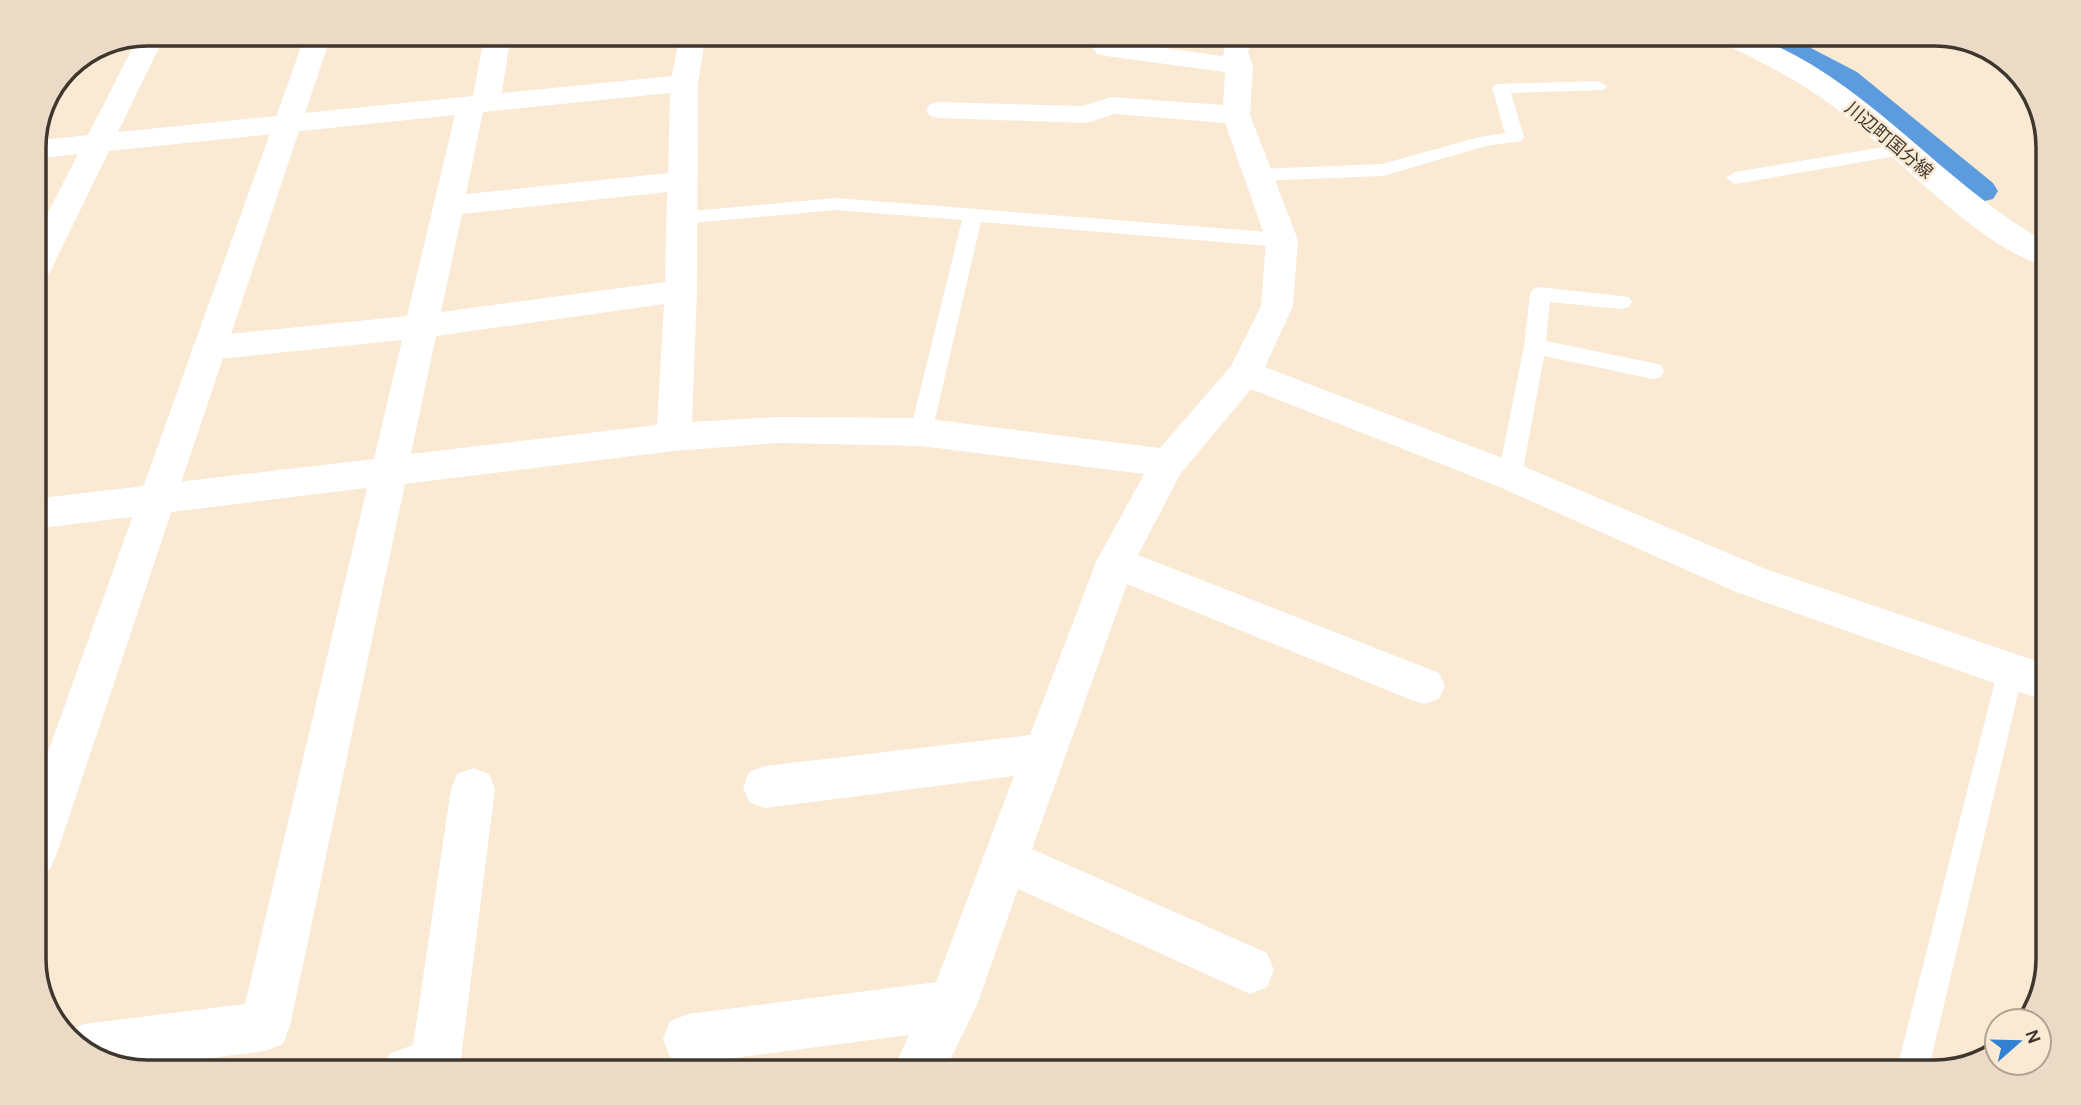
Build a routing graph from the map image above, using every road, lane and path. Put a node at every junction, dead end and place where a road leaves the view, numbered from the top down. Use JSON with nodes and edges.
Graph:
{"nodes":[{"id":1,"x":146,"y":46,"type":"edge"},
{"id":2,"x":314,"y":46,"type":"edge"},
{"id":3,"x":495,"y":46,"type":"edge"},
{"id":4,"x":691,"y":46,"type":"edge"},
{"id":5,"x":1238,"y":46,"type":"edge"},
{"id":6,"x":1749,"y":46,"type":"edge"},
{"id":7,"x":1106,"y":48,"type":"dead end"},
{"id":8,"x":1239,"y":66,"type":"junction"},
{"id":9,"x":684,"y":83,"type":"junction"},
{"id":10,"x":1598,"y":86,"type":"dead end"},
{"id":11,"x":479,"y":104,"type":"junction"},
{"id":12,"x":940,"y":110,"type":"dead end"},
{"id":13,"x":1236,"y":115,"type":"junction"},
{"id":14,"x":288,"y":122,"type":"junction"},
{"id":15,"x":98,"y":143,"type":"junction"},
{"id":16,"x":46,"y":149,"type":"edge"},
{"id":17,"x":1901,"y":150,"type":"junction"},
{"id":18,"x":1259,"y":176,"type":"junction"},
{"id":19,"x":1735,"y":177,"type":"dead end"},
{"id":20,"x":682,"y":181,"type":"junction"},
{"id":21,"x":448,"y":206,"type":"junction"},
{"id":22,"x":973,"y":214,"type":"junction"},
{"id":23,"x":681,"y":218,"type":"junction"},
{"id":24,"x":1282,"y":240,"type":"junction"},
{"id":25,"x":46,"y":248,"type":"edge"},
{"id":26,"x":2035,"y":250,"type":"edge"},
{"id":27,"x":681,"y":291,"type":"junction"},
{"id":28,"x":1622,"y":302,"type":"dead end"},
{"id":29,"x":421,"y":326,"type":"junction"},
{"id":30,"x":1535,"y":346,"type":"junction"},
{"id":31,"x":209,"y":348,"type":"junction"},
{"id":32,"x":1653,"y":371,"type":"dead end"},
{"id":33,"x":1245,"y":373,"type":"junction"},
{"id":34,"x":921,"y":432,"type":"junction"},
{"id":35,"x":674,"y":436,"type":"junction"},
{"id":36,"x":1168,"y":463,"type":"junction"},
{"id":37,"x":388,"y":472,"type":"junction"},
{"id":38,"x":1510,"y":476,"type":"junction"},
{"id":39,"x":156,"y":499,"type":"junction"},
{"id":40,"x":46,"y":512,"type":"edge"},
{"id":41,"x":1115,"y":562,"type":"junction"},
{"id":42,"x":2029,"y":677,"type":"edge"},
{"id":43,"x":1424,"y":686,"type":"dead end"},
{"id":44,"x":1043,"y":753,"type":"junction"},
{"id":45,"x":765,"y":787,"type":"dead end"},
{"id":46,"x":473,"y":789,"type":"dead end"},
{"id":47,"x":46,"y":818,"type":"edge"},
{"id":48,"x":1006,"y":860,"type":"junction"},
{"id":49,"x":1250,"y":970,"type":"dead end"},
{"id":50,"x":952,"y":1005,"type":"junction"},
{"id":51,"x":688,"y":1039,"type":"dead end"},
{"id":52,"x":99,"y":1047,"type":"edge"},
{"id":53,"x":436,"y":1060,"type":"edge"},
{"id":54,"x":923,"y":1060,"type":"edge"},
{"id":55,"x":1916,"y":1060,"type":"edge"}],
"edges":[{"from":1,"to":15,"type":"street"},
{"from":2,"to":14,"type":"street"},
{"from":3,"to":11,"type":"street"},
{"from":4,"to":9,"type":"street"},
{"from":5,"to":8,"type":"street"},
{"from":6,"to":17,"type":"street","name":"川辺町国分線"},
{"from":7,"to":8,"type":"street"},
{"from":8,"to":13,"type":"street"},
{"from":9,"to":11,"type":"street"},
{"from":9,"to":20,"type":"street"},
{"from":10,"to":18,"type":"lane"},
{"from":11,"to":14,"type":"street"},
{"from":11,"to":21,"type":"street"},
{"from":12,"to":13,"type":"street"},
{"from":13,"to":18,"type":"street"},
{"from":14,"to":15,"type":"street"},
{"from":14,"to":31,"type":"street"},
{"from":15,"to":16,"type":"street"},
{"from":15,"to":25,"type":"street"},
{"from":17,"to":19,"type":"lane"},
{"from":17,"to":26,"type":"street","name":"川辺町国分線"},
{"from":18,"to":24,"type":"street"},
{"from":20,"to":21,"type":"street"},
{"from":20,"to":23,"type":"street"},
{"from":21,"to":29,"type":"street"},
{"from":22,"to":23,"type":"lane"},
{"from":22,"to":24,"type":"lane"},
{"from":22,"to":34,"type":"lane"},
{"from":23,"to":27,"type":"street"},
{"from":24,"to":33,"type":"street"},
{"from":27,"to":29,"type":"street"},
{"from":27,"to":35,"type":"street"},
{"from":28,"to":30,"type":"lane"},
{"from":29,"to":31,"type":"street"},
{"from":29,"to":37,"type":"street"},
{"from":30,"to":32,"type":"lane"},
{"from":30,"to":38,"type":"lane"},
{"from":31,"to":39,"type":"street"},
{"from":33,"to":36,"type":"street"},
{"from":33,"to":38,"type":"street"},
{"from":34,"to":35,"type":"street"},
{"from":34,"to":36,"type":"street"},
{"from":35,"to":37,"type":"street"},
{"from":36,"to":41,"type":"street"},
{"from":37,"to":39,"type":"street"},
{"from":37,"to":52,"type":"street"},
{"from":38,"to":42,"type":"street"},
{"from":39,"to":40,"type":"street"},
{"from":39,"to":47,"type":"street"},
{"from":41,"to":43,"type":"street"},
{"from":41,"to":44,"type":"street"},
{"from":42,"to":55,"type":"lane"},
{"from":44,"to":45,"type":"street"},
{"from":44,"to":48,"type":"street"},
{"from":46,"to":53,"type":"street"},
{"from":48,"to":49,"type":"street"},
{"from":48,"to":50,"type":"street"},
{"from":50,"to":51,"type":"street"},
{"from":50,"to":54,"type":"street"}]}
